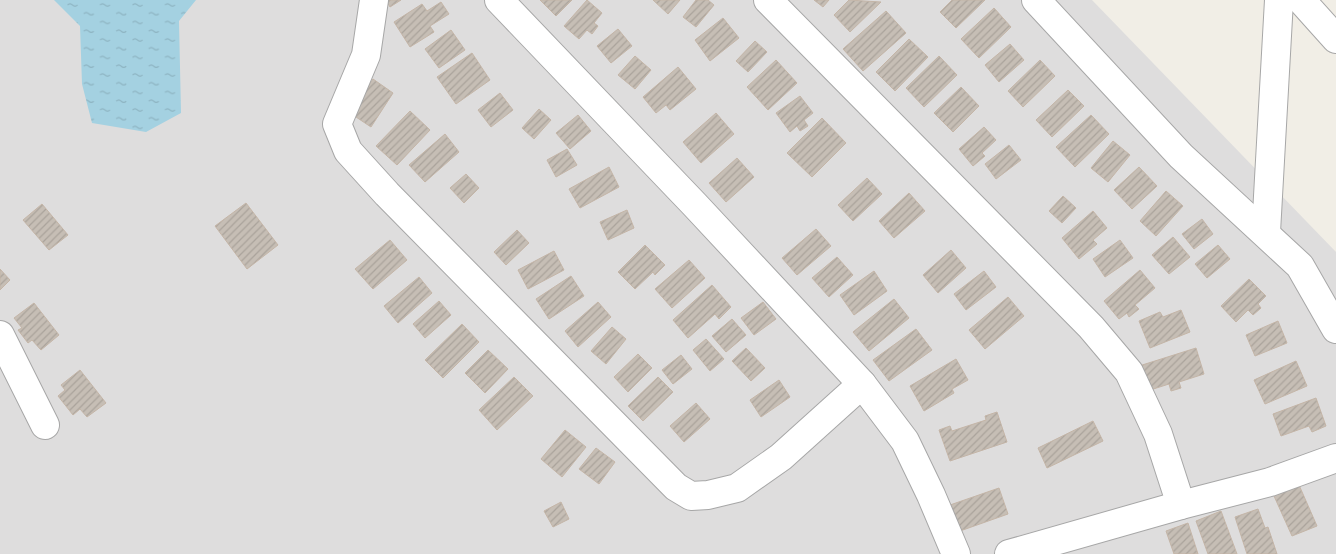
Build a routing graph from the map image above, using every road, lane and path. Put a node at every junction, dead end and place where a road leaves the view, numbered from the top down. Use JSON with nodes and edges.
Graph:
{"nodes":[{"id":1,"x":374,"y":0,"type":"edge"},
{"id":2,"x":498,"y":0,"type":"edge"},
{"id":3,"x":768,"y":0,"type":"edge"},
{"id":4,"x":1036,"y":0,"type":"edge"},
{"id":5,"x":1279,"y":0,"type":"edge"},
{"id":6,"x":1307,"y":3,"type":"edge"},
{"id":7,"x":1336,"y":39,"type":"edge"},
{"id":8,"x":1266,"y":232,"type":"junction"},
{"id":9,"x":1336,"y":328,"type":"edge"},
{"id":10,"x":0,"y":334,"type":"edge"},
{"id":11,"x":862,"y":384,"type":"junction"},
{"id":12,"x":45,"y":425,"type":"dead end"},
{"id":13,"x":1336,"y":458,"type":"edge"},
{"id":14,"x":1181,"y":505,"type":"junction"},
{"id":15,"x":956,"y":554,"type":"edge"},
{"id":16,"x":1009,"y":554,"type":"edge"}],
"edges":[{"from":1,"to":11,"type":"street"},
{"from":2,"to":11,"type":"street"},
{"from":3,"to":14,"type":"street"},
{"from":4,"to":8,"type":"street"},
{"from":5,"to":8,"type":"street"},
{"from":6,"to":7,"type":"street"},
{"from":8,"to":9,"type":"street"},
{"from":10,"to":12,"type":"street"},
{"from":11,"to":15,"type":"street"},
{"from":13,"to":14,"type":"street"},
{"from":14,"to":16,"type":"street"}]}
